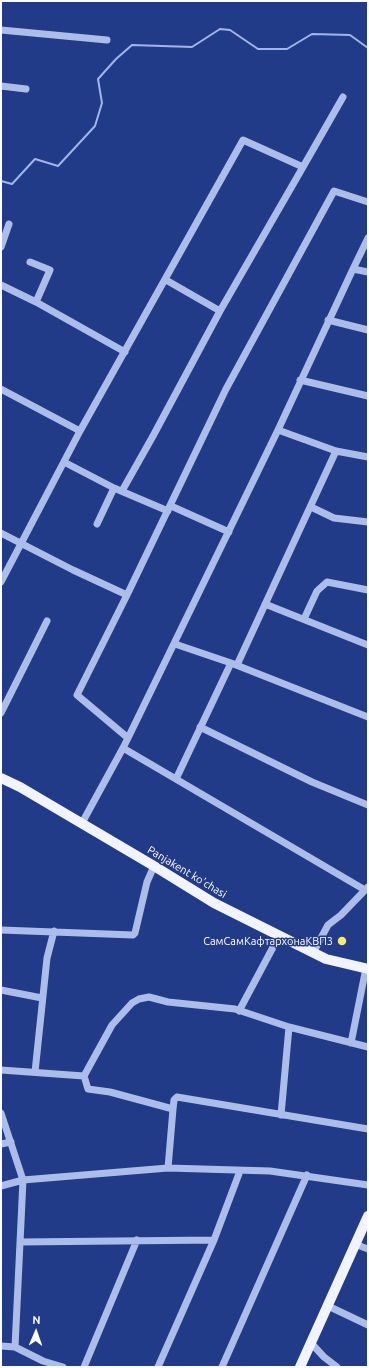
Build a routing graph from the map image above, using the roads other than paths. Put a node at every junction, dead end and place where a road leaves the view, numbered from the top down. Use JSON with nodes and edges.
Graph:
{"nodes":[{"id":1,"x":1,"y":30,"type":"edge"},
{"id":2,"x":107,"y":40,"type":"dead end"},
{"id":3,"x":1,"y":86,"type":"edge"},
{"id":4,"x":26,"y":89,"type":"dead end"},
{"id":5,"x":343,"y":97,"type":"dead end"},
{"id":6,"x":303,"y":167,"type":"junction"},
{"id":7,"x":368,"y":202,"type":"edge"},
{"id":8,"x":9,"y":224,"type":"dead end"},
{"id":9,"x":368,"y":238,"type":"edge"},
{"id":10,"x":1,"y":247,"type":"edge"},
{"id":11,"x":30,"y":262,"type":"dead end"},
{"id":12,"x":352,"y":269,"type":"junction"},
{"id":13,"x":368,"y":272,"type":"edge"},
{"id":14,"x":166,"y":280,"type":"junction"},
{"id":15,"x":1,"y":285,"type":"edge"},
{"id":16,"x":36,"y":302,"type":"junction"},
{"id":17,"x":220,"y":311,"type":"junction"},
{"id":18,"x":328,"y":320,"type":"junction"},
{"id":19,"x":368,"y":330,"type":"edge"},
{"id":20,"x":124,"y":352,"type":"junction"},
{"id":21,"x":300,"y":380,"type":"junction"},
{"id":22,"x":1,"y":389,"type":"edge"},
{"id":23,"x":368,"y":396,"type":"edge"},
{"id":24,"x":278,"y":430,"type":"junction"},
{"id":25,"x":80,"y":431,"type":"junction"},
{"id":26,"x":336,"y":451,"type":"junction"},
{"id":27,"x":368,"y":457,"type":"edge"},
{"id":28,"x":64,"y":462,"type":"junction"},
{"id":29,"x":114,"y":488,"type":"junction"},
{"id":30,"x":122,"y":491,"type":"junction"},
{"id":31,"x":169,"y":508,"type":"junction"},
{"id":32,"x":311,"y":508,"type":"junction"},
{"id":33,"x":368,"y":522,"type":"edge"},
{"id":34,"x":97,"y":524,"type":"dead end"},
{"id":35,"x":1,"y":532,"type":"edge"},
{"id":36,"x":229,"y":532,"type":"junction"},
{"id":37,"x":21,"y":544,"type":"junction"},
{"id":38,"x":1,"y":582,"type":"edge"},
{"id":39,"x":368,"y":590,"type":"edge"},
{"id":40,"x":127,"y":595,"type":"junction"},
{"id":41,"x":265,"y":604,"type":"junction"},
{"id":42,"x":304,"y":619,"type":"junction"},
{"id":43,"x":47,"y":621,"type":"dead end"},
{"id":44,"x":175,"y":644,"type":"junction"},
{"id":45,"x":368,"y":645,"type":"edge"},
{"id":46,"x":231,"y":663,"type":"junction"},
{"id":47,"x":1,"y":713,"type":"edge"},
{"id":48,"x":368,"y":717,"type":"edge"},
{"id":49,"x":200,"y":727,"type":"junction"},
{"id":50,"x":128,"y":738,"type":"junction"},
{"id":51,"x":123,"y":748,"type":"junction"},
{"id":52,"x":1,"y":778,"type":"edge"},
{"id":53,"x":176,"y":779,"type":"junction"},
{"id":54,"x":368,"y":806,"type":"edge"},
{"id":55,"x":82,"y":823,"type":"junction"},
{"id":56,"x":154,"y":866,"type":"junction"},
{"id":57,"x":366,"y":888,"type":"edge"},
{"id":58,"x":1,"y":930,"type":"edge"},
{"id":59,"x":54,"y":931,"type":"junction"},
{"id":60,"x":279,"y":936,"type":"junction"},
{"id":61,"x":313,"y":953,"type":"junction"},
{"id":62,"x":367,"y":968,"type":"edge"},
{"id":63,"x":1,"y":990,"type":"edge"},
{"id":64,"x":42,"y":998,"type":"junction"},
{"id":65,"x":239,"y":1011,"type":"junction"},
{"id":66,"x":289,"y":1027,"type":"junction"},
{"id":67,"x":351,"y":1043,"type":"junction"},
{"id":68,"x":368,"y":1047,"type":"edge"},
{"id":69,"x":1,"y":1070,"type":"edge"},
{"id":70,"x":35,"y":1072,"type":"junction"},
{"id":71,"x":84,"y":1076,"type":"junction"},
{"id":72,"x":173,"y":1109,"type":"junction"},
{"id":73,"x":1,"y":1113,"type":"edge"},
{"id":74,"x":281,"y":1115,"type":"junction"},
{"id":75,"x":368,"y":1129,"type":"edge"},
{"id":76,"x":11,"y":1142,"type":"junction"},
{"id":77,"x":1,"y":1144,"type":"edge"},
{"id":78,"x":168,"y":1168,"type":"junction"},
{"id":79,"x":240,"y":1171,"type":"junction"},
{"id":80,"x":307,"y":1175,"type":"junction"},
{"id":81,"x":23,"y":1180,"type":"junction"},
{"id":82,"x":368,"y":1185,"type":"edge"},
{"id":83,"x":1,"y":1186,"type":"edge"},
{"id":84,"x":368,"y":1216,"type":"edge"},
{"id":85,"x":137,"y":1240,"type":"junction"},
{"id":86,"x":214,"y":1240,"type":"junction"},
{"id":87,"x":21,"y":1242,"type":"junction"},
{"id":88,"x":356,"y":1244,"type":"junction"},
{"id":89,"x":368,"y":1249,"type":"edge"},
{"id":90,"x":328,"y":1306,"type":"junction"},
{"id":91,"x":368,"y":1325,"type":"edge"},
{"id":92,"x":311,"y":1343,"type":"junction"},
{"id":93,"x":1,"y":1346,"type":"edge"},
{"id":94,"x":16,"y":1347,"type":"junction"},
{"id":95,"x":43,"y":1364,"type":"edge"},
{"id":96,"x":63,"y":1367,"type":"edge"},
{"id":97,"x":84,"y":1367,"type":"edge"},
{"id":98,"x":158,"y":1367,"type":"edge"},
{"id":99,"x":222,"y":1367,"type":"edge"},
{"id":100,"x":300,"y":1367,"type":"edge"},
{"id":101,"x":337,"y":1367,"type":"edge"}],
"edges":[{"from":1,"to":2,"type":"street"},
{"from":3,"to":4,"type":"street"},
{"from":5,"to":6,"type":"street"},
{"from":6,"to":14,"type":"street"},
{"from":6,"to":17,"type":"street"},
{"from":7,"to":31,"type":"street"},
{"from":8,"to":10,"type":"street"},
{"from":9,"to":12,"type":"street"},
{"from":11,"to":16,"type":"street"},
{"from":12,"to":13,"type":"street"},
{"from":12,"to":18,"type":"street"},
{"from":14,"to":17,"type":"street"},
{"from":14,"to":20,"type":"street"},
{"from":15,"to":16,"type":"street"},
{"from":16,"to":20,"type":"street"},
{"from":17,"to":30,"type":"street"},
{"from":18,"to":19,"type":"street"},
{"from":18,"to":21,"type":"street"},
{"from":20,"to":25,"type":"street"},
{"from":21,"to":23,"type":"street"},
{"from":21,"to":24,"type":"street"},
{"from":22,"to":25,"type":"street"},
{"from":24,"to":26,"type":"street"},
{"from":24,"to":36,"type":"street"},
{"from":25,"to":28,"type":"street"},
{"from":26,"to":27,"type":"street"},
{"from":26,"to":32,"type":"street"},
{"from":28,"to":29,"type":"street"},
{"from":28,"to":37,"type":"street"},
{"from":29,"to":30,"type":"street"},
{"from":29,"to":34,"type":"street"},
{"from":30,"to":31,"type":"street"},
{"from":31,"to":36,"type":"street"},
{"from":31,"to":40,"type":"street"},
{"from":32,"to":33,"type":"street"},
{"from":32,"to":41,"type":"street"},
{"from":35,"to":37,"type":"street"},
{"from":36,"to":44,"type":"street"},
{"from":37,"to":38,"type":"street"},
{"from":37,"to":40,"type":"street"},
{"from":39,"to":42,"type":"street"},
{"from":40,"to":50,"type":"street"},
{"from":41,"to":42,"type":"street"},
{"from":41,"to":46,"type":"street"},
{"from":42,"to":45,"type":"street"},
{"from":43,"to":47,"type":"street"},
{"from":44,"to":46,"type":"street"},
{"from":44,"to":50,"type":"street"},
{"from":46,"to":48,"type":"street"},
{"from":46,"to":49,"type":"street"},
{"from":49,"to":53,"type":"street"},
{"from":49,"to":54,"type":"street"},
{"from":50,"to":51,"type":"street"},
{"from":51,"to":53,"type":"street"},
{"from":51,"to":55,"type":"street"},
{"from":52,"to":55,"type":"main road","name":"Panjakent ko'chasi"},
{"from":53,"to":57,"type":"street"},
{"from":55,"to":56,"type":"main road","name":"Panjakent ko'chasi"},
{"from":56,"to":59,"type":"street"},
{"from":56,"to":60,"type":"main road","name":"Panjakent ko'chasi"},
{"from":57,"to":61,"type":"street"},
{"from":58,"to":59,"type":"street"},
{"from":59,"to":64,"type":"street"},
{"from":60,"to":61,"type":"main road","name":"Panjakent ko'chasi"},
{"from":60,"to":65,"type":"street"},
{"from":61,"to":62,"type":"main road","name":"Panjakent ko'chasi"},
{"from":62,"to":67,"type":"street"},
{"from":63,"to":64,"type":"street"},
{"from":64,"to":70,"type":"street"},
{"from":65,"to":66,"type":"street"},
{"from":65,"to":71,"type":"street"},
{"from":66,"to":67,"type":"street"},
{"from":66,"to":74,"type":"street"},
{"from":67,"to":68,"type":"street"},
{"from":69,"to":70,"type":"street"},
{"from":70,"to":71,"type":"street"},
{"from":71,"to":72,"type":"street"},
{"from":72,"to":74,"type":"street"},
{"from":72,"to":78,"type":"street"},
{"from":73,"to":76,"type":"street"},
{"from":74,"to":75,"type":"street"},
{"from":76,"to":77,"type":"street"},
{"from":76,"to":81,"type":"street"},
{"from":78,"to":79,"type":"street"},
{"from":78,"to":81,"type":"street"},
{"from":79,"to":80,"type":"street"},
{"from":79,"to":86,"type":"street"},
{"from":80,"to":82,"type":"street"},
{"from":80,"to":99,"type":"street"},
{"from":81,"to":83,"type":"street"},
{"from":81,"to":87,"type":"street"},
{"from":84,"to":88,"type":"main road"},
{"from":85,"to":86,"type":"street"},
{"from":85,"to":87,"type":"street"},
{"from":85,"to":97,"type":"street"},
{"from":86,"to":98,"type":"street"},
{"from":87,"to":94,"type":"street"},
{"from":88,"to":89,"type":"street"},
{"from":88,"to":90,"type":"main road"},
{"from":90,"to":91,"type":"street"},
{"from":90,"to":92,"type":"main road"},
{"from":92,"to":100,"type":"main road"},
{"from":92,"to":101,"type":"street"},
{"from":93,"to":94,"type":"street"},
{"from":94,"to":95,"type":"street"},
{"from":95,"to":96,"type":"street"}]}
